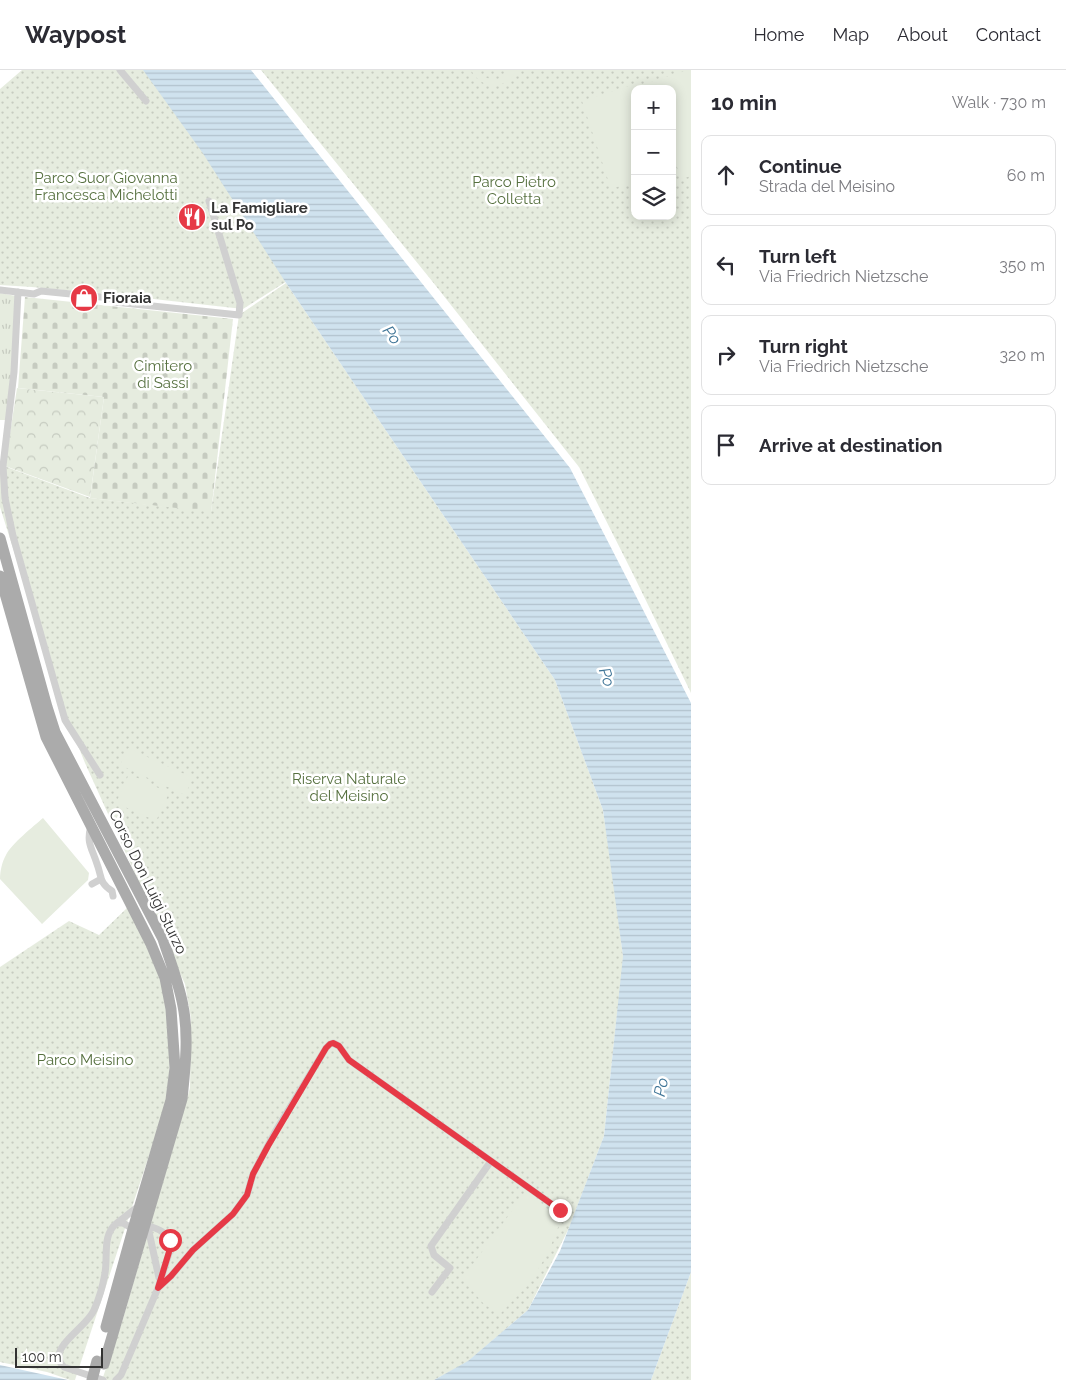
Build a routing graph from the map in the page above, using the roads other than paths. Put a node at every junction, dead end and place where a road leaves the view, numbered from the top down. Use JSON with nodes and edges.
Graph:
{"nodes":[{"id":1,"x":120,"y":70,"type":"edge"},
{"id":2,"x":146,"y":101,"type":"dead end"},
{"id":3,"x":209,"y":202,"type":"dead end"},
{"id":4,"x":0,"y":290,"type":"edge"},
{"id":5,"x":18,"y":292,"type":"junction"},
{"id":6,"x":0,"y":538,"type":"edge"},
{"id":7,"x":0,"y":576,"type":"edge"},
{"id":8,"x":100,"y":775,"type":"dead end"},
{"id":9,"x":91,"y":825,"type":"junction"},
{"id":10,"x":101,"y":879,"type":"junction"},
{"id":11,"x":92,"y":884,"type":"dead end"},
{"id":12,"x":113,"y":896,"type":"dead end"},
{"id":13,"x":491,"y":1161,"type":"junction"},
{"id":14,"x":140,"y":1205,"type":"junction"},
{"id":15,"x":560,"y":1210,"type":"dead end"},
{"id":16,"x":117,"y":1222,"type":"junction"},
{"id":17,"x":146,"y":1225,"type":"junction"},
{"id":18,"x":133,"y":1229,"type":"junction"},
{"id":19,"x":158,"y":1285,"type":"junction"},
{"id":20,"x":432,"y":1292,"type":"dead end"},
{"id":21,"x":100,"y":1362,"type":"junction"},
{"id":22,"x":92,"y":1380,"type":"edge"},
{"id":23,"x":102,"y":1380,"type":"edge"},
{"id":24,"x":116,"y":1380,"type":"edge"}],
"edges":[{"from":1,"to":2,"type":"street"},
{"from":3,"to":5,"type":"street"},
{"from":4,"to":5,"type":"street"},
{"from":5,"to":8,"type":"street"},
{"from":6,"to":17,"type":"main road","name":"Corso Don Luigi Sturzo"},
{"from":7,"to":9,"type":"main road","name":"Corso Don Luigi Sturzo"},
{"from":9,"to":10,"type":"street"},
{"from":9,"to":14,"type":"main road","name":"Corso Don Luigi Sturzo"},
{"from":10,"to":11,"type":"street"},
{"from":10,"to":12,"type":"street"},
{"from":13,"to":15,"type":"street"},
{"from":13,"to":19,"type":"street"},
{"from":13,"to":20,"type":"street"},
{"from":14,"to":16,"type":"street"},
{"from":14,"to":18,"type":"main road","name":"Corso Don Luigi Sturzo"},
{"from":16,"to":18,"type":"street"},
{"from":16,"to":23,"type":"street"},
{"from":17,"to":19,"type":"street"},
{"from":17,"to":19,"type":"street"},
{"from":17,"to":21,"type":"main road","name":"Corso Don Luigi Sturzo"},
{"from":18,"to":21,"type":"main road","name":"Corso Don Luigi Sturzo"},
{"from":19,"to":24,"type":"street"},
{"from":21,"to":22,"type":"main road","bridge":true},
{"from":21,"to":23,"type":"main road"}]}
